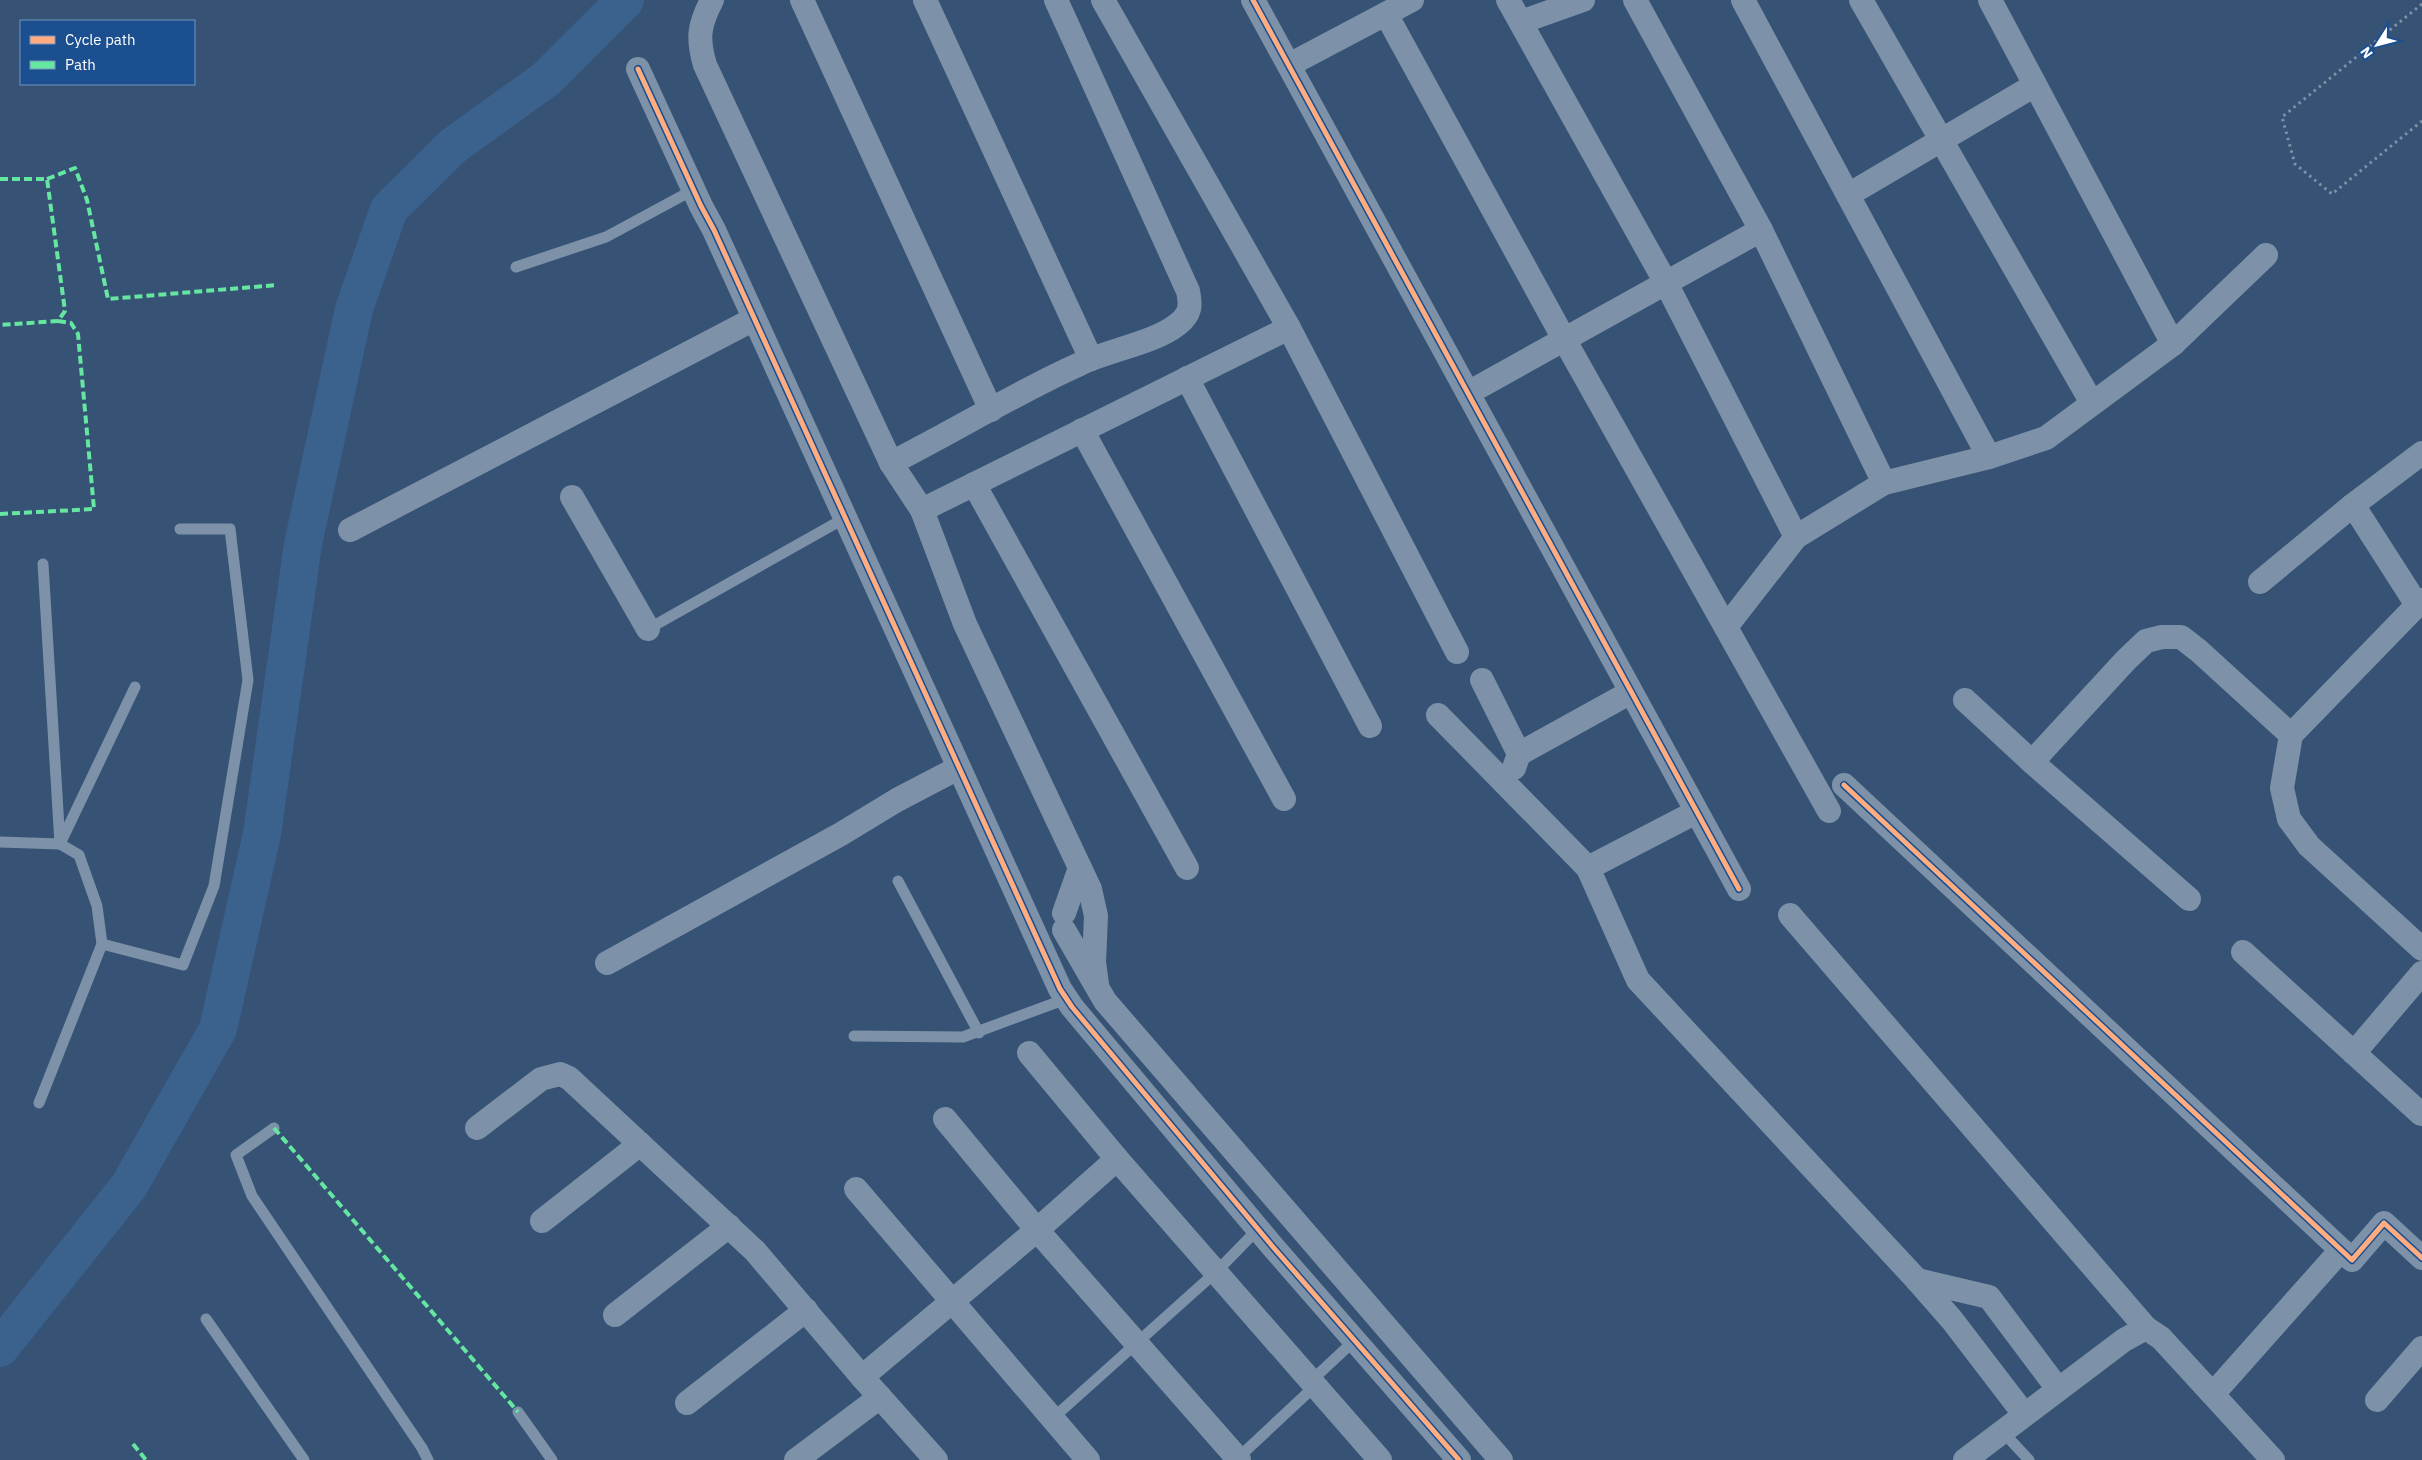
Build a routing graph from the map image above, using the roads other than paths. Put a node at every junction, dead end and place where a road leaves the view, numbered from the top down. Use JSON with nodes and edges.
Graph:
{"nodes":[{"id":1,"x":712,"y":0,"type":"edge"},
{"id":2,"x":802,"y":0,"type":"edge"},
{"id":3,"x":925,"y":0,"type":"edge"},
{"id":4,"x":1056,"y":0,"type":"edge"},
{"id":5,"x":1103,"y":0,"type":"edge"},
{"id":6,"x":1253,"y":0,"type":"edge"},
{"id":7,"x":1412,"y":0,"type":"edge"},
{"id":8,"x":1508,"y":0,"type":"edge"},
{"id":9,"x":1583,"y":0,"type":"edge"},
{"id":10,"x":1635,"y":0,"type":"edge"},
{"id":11,"x":1743,"y":0,"type":"edge"},
{"id":12,"x":1860,"y":0,"type":"edge"},
{"id":13,"x":1990,"y":0,"type":"edge"},
{"id":14,"x":1386,"y":14,"type":"junction"},
{"id":15,"x":1521,"y":22,"type":"junction"},
{"id":16,"x":1288,"y":65,"type":"junction"},
{"id":17,"x":638,"y":69,"type":"dead end"},
{"id":18,"x":2035,"y":85,"type":"junction"},
{"id":19,"x":1940,"y":142,"type":"junction"},
{"id":20,"x":693,"y":190,"type":"junction"},
{"id":21,"x":1848,"y":195,"type":"junction"},
{"id":22,"x":1761,"y":230,"type":"junction"},
{"id":23,"x":2266,"y":254,"type":"dead end"},
{"id":24,"x":516,"y":266,"type":"dead end"},
{"id":25,"x":1666,"y":283,"type":"junction"},
{"id":26,"x":754,"y":319,"type":"junction"},
{"id":27,"x":1288,"y":328,"type":"junction"},
{"id":28,"x":1564,"y":339,"type":"junction"},
{"id":29,"x":2173,"y":344,"type":"junction"},
{"id":30,"x":1091,"y":358,"type":"junction"},
{"id":31,"x":1187,"y":378,"type":"junction"},
{"id":32,"x":1468,"y":392,"type":"junction"},
{"id":33,"x":2092,"y":403,"type":"junction"},
{"id":34,"x":992,"y":410,"type":"junction"},
{"id":35,"x":1082,"y":430,"type":"junction"},
{"id":36,"x":2422,"y":453,"type":"edge"},
{"id":37,"x":1989,"y":457,"type":"junction"},
{"id":38,"x":892,"y":463,"type":"junction"},
{"id":39,"x":974,"y":484,"type":"junction"},
{"id":40,"x":1884,"y":484,"type":"junction"},
{"id":41,"x":572,"y":497,"type":"dead end"},
{"id":42,"x":2353,"y":504,"type":"junction"},
{"id":43,"x":922,"y":510,"type":"junction"},
{"id":44,"x":845,"y":518,"type":"junction"},
{"id":45,"x":180,"y":530,"type":"dead end"},
{"id":46,"x":350,"y":530,"type":"dead end"},
{"id":47,"x":1796,"y":537,"type":"junction"},
{"id":48,"x":43,"y":564,"type":"dead end"},
{"id":49,"x":2260,"y":582,"type":"dead end"},
{"id":50,"x":2419,"y":602,"type":"edge"},
{"id":51,"x":1726,"y":627,"type":"junction"},
{"id":52,"x":648,"y":629,"type":"joint"},
{"id":53,"x":1457,"y":652,"type":"dead end"},
{"id":54,"x":1482,"y":680,"type":"dead end"},
{"id":55,"x":135,"y":687,"type":"dead end"},
{"id":56,"x":1631,"y":692,"type":"junction"},
{"id":57,"x":1965,"y":700,"type":"dead end"},
{"id":58,"x":1438,"y":715,"type":"dead end"},
{"id":59,"x":1370,"y":726,"type":"dead end"},
{"id":60,"x":2291,"y":735,"type":"junction"},
{"id":61,"x":1519,"y":754,"type":"junction"},
{"id":62,"x":2032,"y":762,"type":"junction"},
{"id":63,"x":958,"y":768,"type":"junction"},
{"id":64,"x":1844,"y":785,"type":"dead end"},
{"id":65,"x":1508,"y":787,"type":"junction"},
{"id":66,"x":1284,"y":799,"type":"dead end"},
{"id":67,"x":1829,"y":811,"type":"dead end"},
{"id":68,"x":1696,"y":812,"type":"junction"},
{"id":69,"x":0,"y":842,"type":"edge"},
{"id":70,"x":60,"y":844,"type":"junction"},
{"id":71,"x":1080,"y":868,"type":"junction"},
{"id":72,"x":1187,"y":868,"type":"dead end"},
{"id":73,"x":1588,"y":868,"type":"junction"},
{"id":74,"x":898,"y":881,"type":"dead end"},
{"id":75,"x":1739,"y":889,"type":"dead end"},
{"id":76,"x":2189,"y":899,"type":"dead end"},
{"id":77,"x":1790,"y":915,"type":"dead end"},
{"id":78,"x":102,"y":944,"type":"junction"},
{"id":79,"x":2422,"y":949,"type":"edge"},
{"id":80,"x":2244,"y":952,"type":"dead end"},
{"id":81,"x":607,"y":963,"type":"dead end"},
{"id":82,"x":2422,"y":973,"type":"edge"},
{"id":83,"x":1096,"y":984,"type":"junction"},
{"id":84,"x":1066,"y":999,"type":"junction"},
{"id":85,"x":979,"y":1033,"type":"junction"},
{"id":86,"x":854,"y":1036,"type":"dead end"},
{"id":87,"x":1029,"y":1053,"type":"dead end"},
{"id":88,"x":2354,"y":1053,"type":"junction"},
{"id":89,"x":39,"y":1103,"type":"dead end"},
{"id":90,"x":2421,"y":1114,"type":"dead end"},
{"id":91,"x":945,"y":1120,"type":"dead end"},
{"id":92,"x":274,"y":1128,"type":"dead end"},
{"id":93,"x":477,"y":1128,"type":"dead end"},
{"id":94,"x":640,"y":1144,"type":"junction"},
{"id":95,"x":1117,"y":1159,"type":"junction"},
{"id":96,"x":856,"y":1188,"type":"dead end"},
{"id":97,"x":542,"y":1221,"type":"dead end"},
{"id":98,"x":729,"y":1226,"type":"junction"},
{"id":99,"x":1258,"y":1229,"type":"junction"},
{"id":100,"x":1037,"y":1230,"type":"junction"},
{"id":101,"x":2341,"y":1250,"type":"junction"},
{"id":102,"x":2422,"y":1258,"type":"edge"},
{"id":103,"x":1216,"y":1272,"type":"junction"},
{"id":104,"x":1917,"y":1280,"type":"junction"},
{"id":105,"x":951,"y":1302,"type":"junction"},
{"id":106,"x":806,"y":1310,"type":"junction"},
{"id":107,"x":615,"y":1315,"type":"dead end"},
{"id":108,"x":206,"y":1319,"type":"dead end"},
{"id":109,"x":2146,"y":1328,"type":"junction"},
{"id":110,"x":1355,"y":1340,"type":"junction"},
{"id":111,"x":1136,"y":1342,"type":"junction"},
{"id":112,"x":2422,"y":1348,"type":"edge"},
{"id":113,"x":862,"y":1377,"type":"junction"},
{"id":114,"x":1313,"y":1384,"type":"junction"},
{"id":115,"x":2058,"y":1389,"type":"junction"},
{"id":116,"x":2213,"y":1394,"type":"junction"},
{"id":117,"x":880,"y":1397,"type":"junction"},
{"id":118,"x":2377,"y":1400,"type":"dead end"},
{"id":119,"x":687,"y":1403,"type":"dead end"},
{"id":120,"x":518,"y":1412,"type":"dead end"},
{"id":121,"x":2024,"y":1414,"type":"junction"},
{"id":122,"x":1052,"y":1419,"type":"junction"},
{"id":123,"x":2002,"y":1431,"type":"junction"},
{"id":124,"x":1234,"y":1458,"type":"edge"},
{"id":125,"x":304,"y":1460,"type":"edge"},
{"id":126,"x":428,"y":1460,"type":"edge"},
{"id":127,"x":552,"y":1460,"type":"edge"},
{"id":128,"x":796,"y":1460,"type":"edge"},
{"id":129,"x":936,"y":1460,"type":"edge"},
{"id":130,"x":1088,"y":1460,"type":"edge"},
{"id":131,"x":1380,"y":1460,"type":"edge"},
{"id":132,"x":1459,"y":1460,"type":"edge"},
{"id":133,"x":1501,"y":1460,"type":"edge"},
{"id":134,"x":1965,"y":1460,"type":"edge"},
{"id":135,"x":2028,"y":1460,"type":"edge"},
{"id":136,"x":2273,"y":1460,"type":"edge"}],
"edges":[{"from":1,"to":38,"type":"street"},
{"from":2,"to":34,"type":"street"},
{"from":3,"to":30,"type":"street"},
{"from":4,"to":30,"type":"street"},
{"from":5,"to":27,"type":"street"},
{"from":6,"to":16,"type":"street"},
{"from":7,"to":14,"type":"street"},
{"from":8,"to":15,"type":"street"},
{"from":9,"to":15,"type":"street"},
{"from":10,"to":22,"type":"street"},
{"from":11,"to":21,"type":"street"},
{"from":12,"to":19,"type":"street"},
{"from":13,"to":18,"type":"street"},
{"from":14,"to":16,"type":"street"},
{"from":14,"to":28,"type":"street"},
{"from":15,"to":25,"type":"street"},
{"from":16,"to":32,"type":"street"},
{"from":17,"to":20,"type":"street"},
{"from":18,"to":19,"type":"street"},
{"from":18,"to":29,"type":"street"},
{"from":19,"to":21,"type":"street"},
{"from":19,"to":33,"type":"street"},
{"from":20,"to":24,"type":"lane"},
{"from":20,"to":26,"type":"street"},
{"from":21,"to":37,"type":"street"},
{"from":22,"to":25,"type":"street"},
{"from":22,"to":40,"type":"street"},
{"from":23,"to":29,"type":"street"},
{"from":25,"to":28,"type":"street"},
{"from":25,"to":47,"type":"street"},
{"from":26,"to":44,"type":"street"},
{"from":26,"to":46,"type":"street"},
{"from":27,"to":31,"type":"street"},
{"from":27,"to":53,"type":"street"},
{"from":28,"to":32,"type":"street"},
{"from":28,"to":51,"type":"street"},
{"from":29,"to":33,"type":"street"},
{"from":30,"to":34,"type":"street"},
{"from":31,"to":35,"type":"street"},
{"from":31,"to":59,"type":"street"},
{"from":32,"to":56,"type":"street"},
{"from":33,"to":37,"type":"street"},
{"from":34,"to":38,"type":"street"},
{"from":35,"to":39,"type":"street"},
{"from":35,"to":66,"type":"street"},
{"from":36,"to":42,"type":"street"},
{"from":37,"to":40,"type":"street"},
{"from":38,"to":43,"type":"street"},
{"from":39,"to":43,"type":"street"},
{"from":39,"to":72,"type":"street"},
{"from":40,"to":47,"type":"street"},
{"from":41,"to":52,"type":"street"},
{"from":42,"to":49,"type":"street"},
{"from":42,"to":50,"type":"street"},
{"from":43,"to":71,"type":"street"},
{"from":44,"to":52,"type":"lane"},
{"from":44,"to":63,"type":"street"},
{"from":45,"to":78,"type":"lane"},
{"from":47,"to":51,"type":"street"},
{"from":48,"to":70,"type":"lane"},
{"from":50,"to":60,"type":"street"},
{"from":51,"to":67,"type":"street"},
{"from":54,"to":61,"type":"street"},
{"from":55,"to":70,"type":"lane"},
{"from":56,"to":61,"type":"street"},
{"from":56,"to":68,"type":"street"},
{"from":57,"to":62,"type":"street"},
{"from":58,"to":65,"type":"street"},
{"from":60,"to":62,"type":"street"},
{"from":60,"to":79,"type":"street"},
{"from":61,"to":65,"type":"street"},
{"from":62,"to":76,"type":"street"},
{"from":63,"to":81,"type":"street"},
{"from":63,"to":84,"type":"street"},
{"from":64,"to":101,"type":"street"},
{"from":65,"to":73,"type":"street"},
{"from":68,"to":73,"type":"street"},
{"from":68,"to":75,"type":"street"},
{"from":69,"to":70,"type":"lane"},
{"from":70,"to":78,"type":"lane"},
{"from":71,"to":83,"type":"street"},
{"from":71,"to":83,"type":"street"},
{"from":73,"to":104,"type":"street"},
{"from":74,"to":85,"type":"lane"},
{"from":77,"to":109,"type":"street"},
{"from":78,"to":89,"type":"lane"},
{"from":80,"to":88,"type":"street"},
{"from":82,"to":88,"type":"street"},
{"from":83,"to":133,"type":"street"},
{"from":84,"to":85,"type":"lane"},
{"from":84,"to":99,"type":"street"},
{"from":85,"to":86,"type":"lane"},
{"from":87,"to":95,"type":"street"},
{"from":88,"to":90,"type":"street"},
{"from":91,"to":100,"type":"street"},
{"from":92,"to":126,"type":"lane"},
{"from":93,"to":94,"type":"street"},
{"from":94,"to":97,"type":"street"},
{"from":94,"to":98,"type":"street"},
{"from":95,"to":100,"type":"street"},
{"from":95,"to":103,"type":"street"},
{"from":96,"to":105,"type":"street"},
{"from":98,"to":106,"type":"street"},
{"from":98,"to":107,"type":"street"},
{"from":99,"to":103,"type":"lane"},
{"from":99,"to":110,"type":"street"},
{"from":100,"to":105,"type":"street"},
{"from":100,"to":111,"type":"street"},
{"from":101,"to":102,"type":"street"},
{"from":101,"to":116,"type":"street"},
{"from":103,"to":111,"type":"lane"},
{"from":103,"to":114,"type":"street"},
{"from":104,"to":115,"type":"street"},
{"from":104,"to":121,"type":"street"},
{"from":105,"to":113,"type":"street"},
{"from":105,"to":122,"type":"street"},
{"from":106,"to":113,"type":"street"},
{"from":106,"to":119,"type":"street"},
{"from":108,"to":125,"type":"lane"},
{"from":109,"to":115,"type":"street"},
{"from":109,"to":116,"type":"street"},
{"from":110,"to":114,"type":"lane"},
{"from":110,"to":132,"type":"street"},
{"from":111,"to":122,"type":"lane"},
{"from":111,"to":124,"type":"street"},
{"from":112,"to":118,"type":"street"},
{"from":113,"to":117,"type":"street"},
{"from":114,"to":124,"type":"lane"},
{"from":114,"to":131,"type":"street"},
{"from":115,"to":121,"type":"street"},
{"from":116,"to":136,"type":"street"},
{"from":117,"to":128,"type":"street"},
{"from":117,"to":129,"type":"street"},
{"from":120,"to":127,"type":"lane"},
{"from":121,"to":123,"type":"street"},
{"from":122,"to":130,"type":"street"},
{"from":123,"to":134,"type":"street"},
{"from":123,"to":135,"type":"lane"}]}
